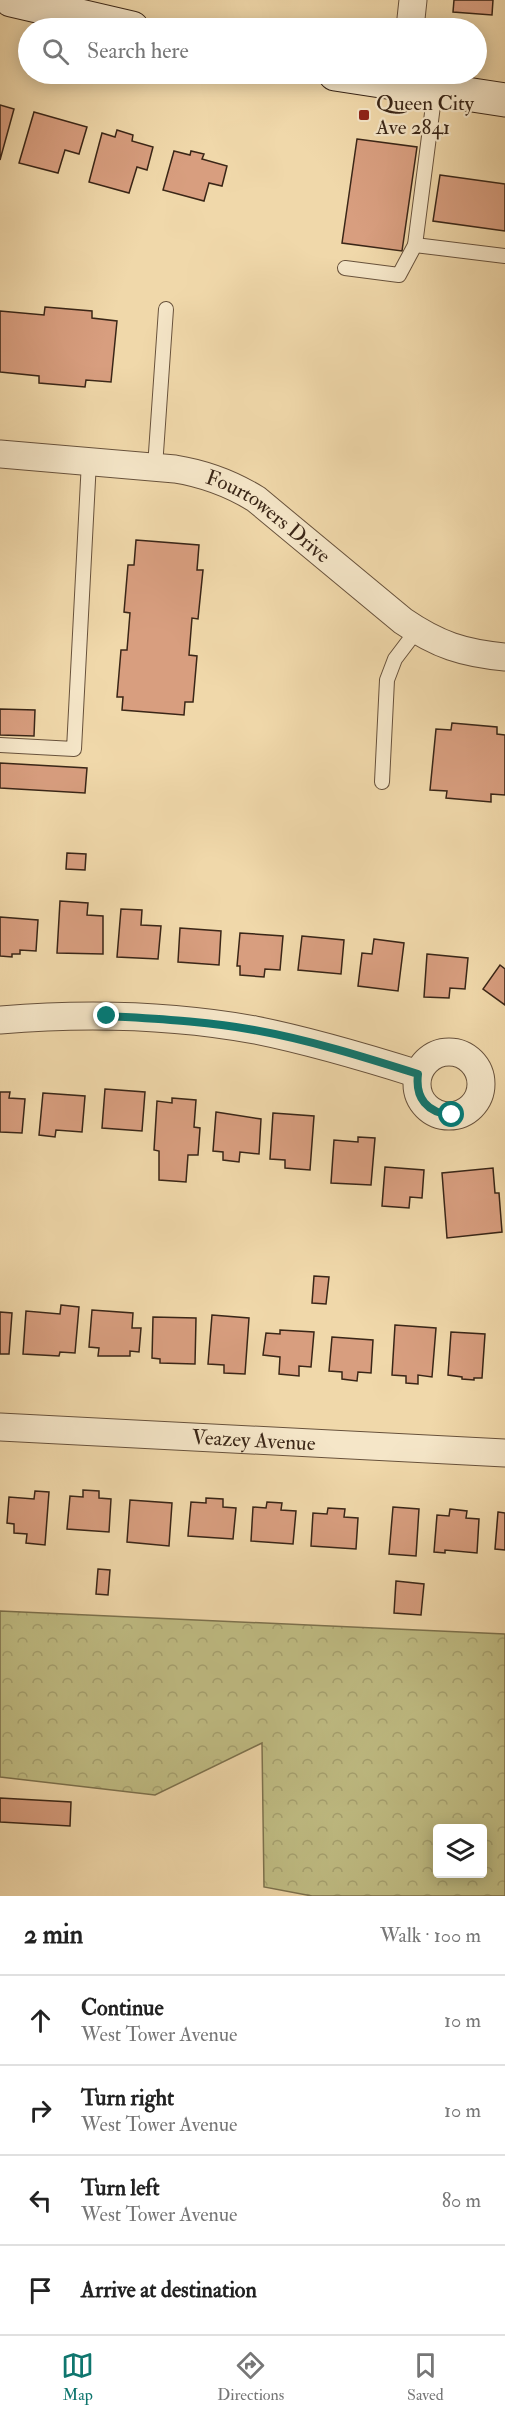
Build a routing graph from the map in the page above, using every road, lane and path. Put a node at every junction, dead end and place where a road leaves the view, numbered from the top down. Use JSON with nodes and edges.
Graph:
{"nodes":[{"id":1,"x":11,"y":0,"type":"edge"},
{"id":2,"x":413,"y":0,"type":"edge"},
{"id":3,"x":89,"y":18,"type":"edge"},
{"id":4,"x":411,"y":18,"type":"edge"},
{"id":5,"x":415,"y":84,"type":"edge"},
{"id":6,"x":420,"y":84,"type":"edge"},
{"id":7,"x":505,"y":100,"type":"edge"},
{"id":8,"x":415,"y":245,"type":"junction"},
{"id":9,"x":505,"y":256,"type":"edge"},
{"id":10,"x":345,"y":268,"type":"dead end"},
{"id":11,"x":166,"y":309,"type":"dead end"},
{"id":12,"x":0,"y":454,"type":"edge"},
{"id":13,"x":89,"y":461,"type":"junction"},
{"id":14,"x":155,"y":467,"type":"junction"},
{"id":15,"x":417,"y":630,"type":"junction"},
{"id":16,"x":505,"y":657,"type":"edge"},
{"id":17,"x":0,"y":745,"type":"edge"},
{"id":18,"x":381,"y":782,"type":"dead end"},
{"id":19,"x":0,"y":1020,"type":"edge"},
{"id":20,"x":418,"y":1074,"type":"dead end"},
{"id":21,"x":0,"y":1427,"type":"edge"},
{"id":22,"x":505,"y":1453,"type":"edge"}],
"edges":[{"from":1,"to":3,"type":"main road"},
{"from":2,"to":4,"type":"street"},
{"from":5,"to":8,"type":"lane"},
{"from":6,"to":7,"type":"main road"},
{"from":8,"to":9,"type":"lane"},
{"from":8,"to":10,"type":"lane"},
{"from":11,"to":14,"type":"lane"},
{"from":12,"to":13,"type":"street","name":"Fourtowers Drive"},
{"from":13,"to":14,"type":"street","name":"Fourtowers Drive"},
{"from":13,"to":17,"type":"lane"},
{"from":14,"to":15,"type":"street","name":"Fourtowers Drive"},
{"from":15,"to":16,"type":"street","name":"Fourtowers Drive"},
{"from":15,"to":18,"type":"lane"},
{"from":19,"to":20,"type":"street"},
{"from":21,"to":22,"type":"street","name":"Veazey Avenue"}]}
